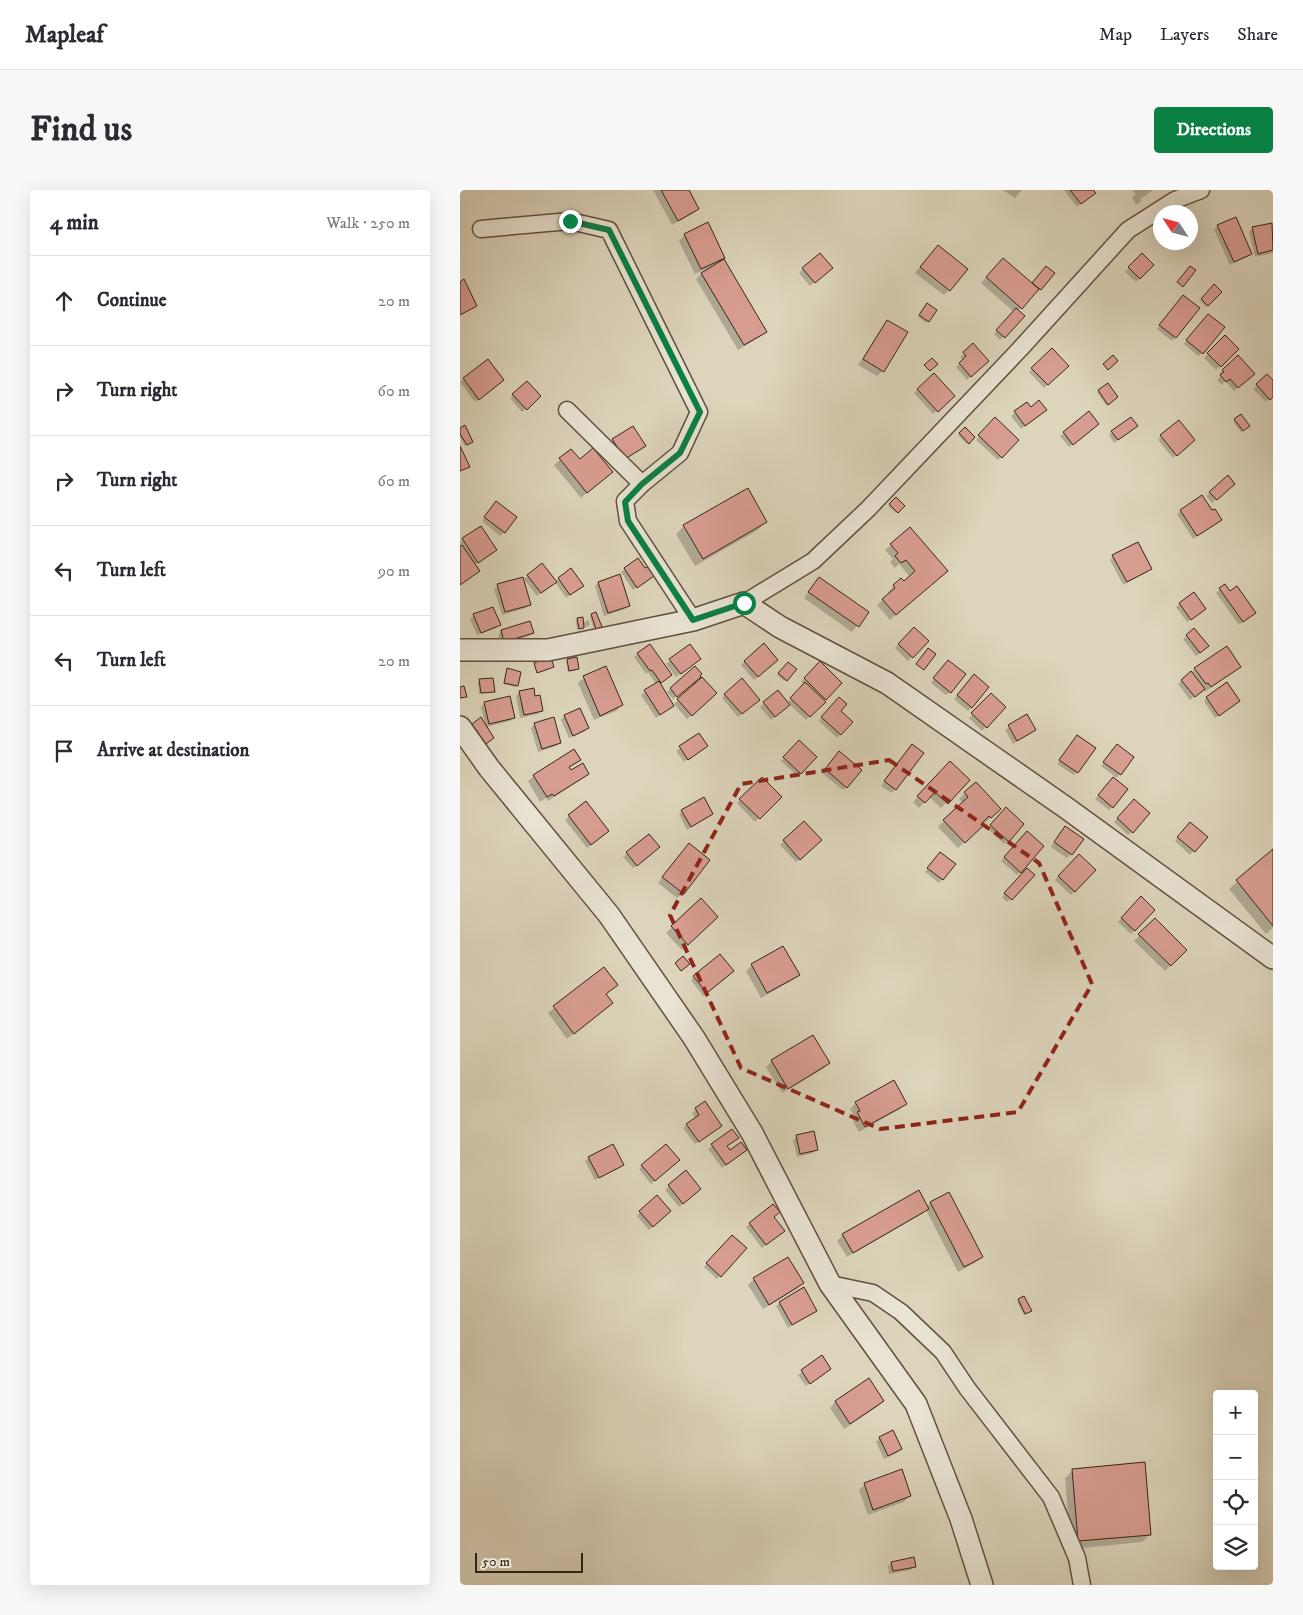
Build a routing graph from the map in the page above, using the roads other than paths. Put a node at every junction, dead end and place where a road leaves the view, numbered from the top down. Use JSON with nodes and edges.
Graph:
{"nodes":[{"id":1,"x":1201,"y":190,"type":"edge"},
{"id":2,"x":481,"y":229,"type":"dead end"},
{"id":3,"x":567,"y":410,"type":"dead end"},
{"id":4,"x":642,"y":484,"type":"junction"},
{"id":5,"x":744,"y":603,"type":"junction"},
{"id":6,"x":693,"y":620,"type":"junction"},
{"id":7,"x":460,"y":650,"type":"edge"},
{"id":8,"x":460,"y":727,"type":"edge"},
{"id":9,"x":1273,"y":958,"type":"edge"},
{"id":10,"x":830,"y":1284,"type":"junction"},
{"id":11,"x":982,"y":1585,"type":"edge"},
{"id":12,"x":1082,"y":1585,"type":"edge"}],
"edges":[{"from":1,"to":5,"type":"street"},
{"from":2,"to":4,"type":"street"},
{"from":3,"to":4,"type":"street"},
{"from":4,"to":6,"type":"street"},
{"from":5,"to":6,"type":"street"},
{"from":5,"to":9,"type":"street"},
{"from":6,"to":7,"type":"street"},
{"from":8,"to":10,"type":"street"},
{"from":10,"to":11,"type":"street"},
{"from":10,"to":12,"type":"street"}]}
